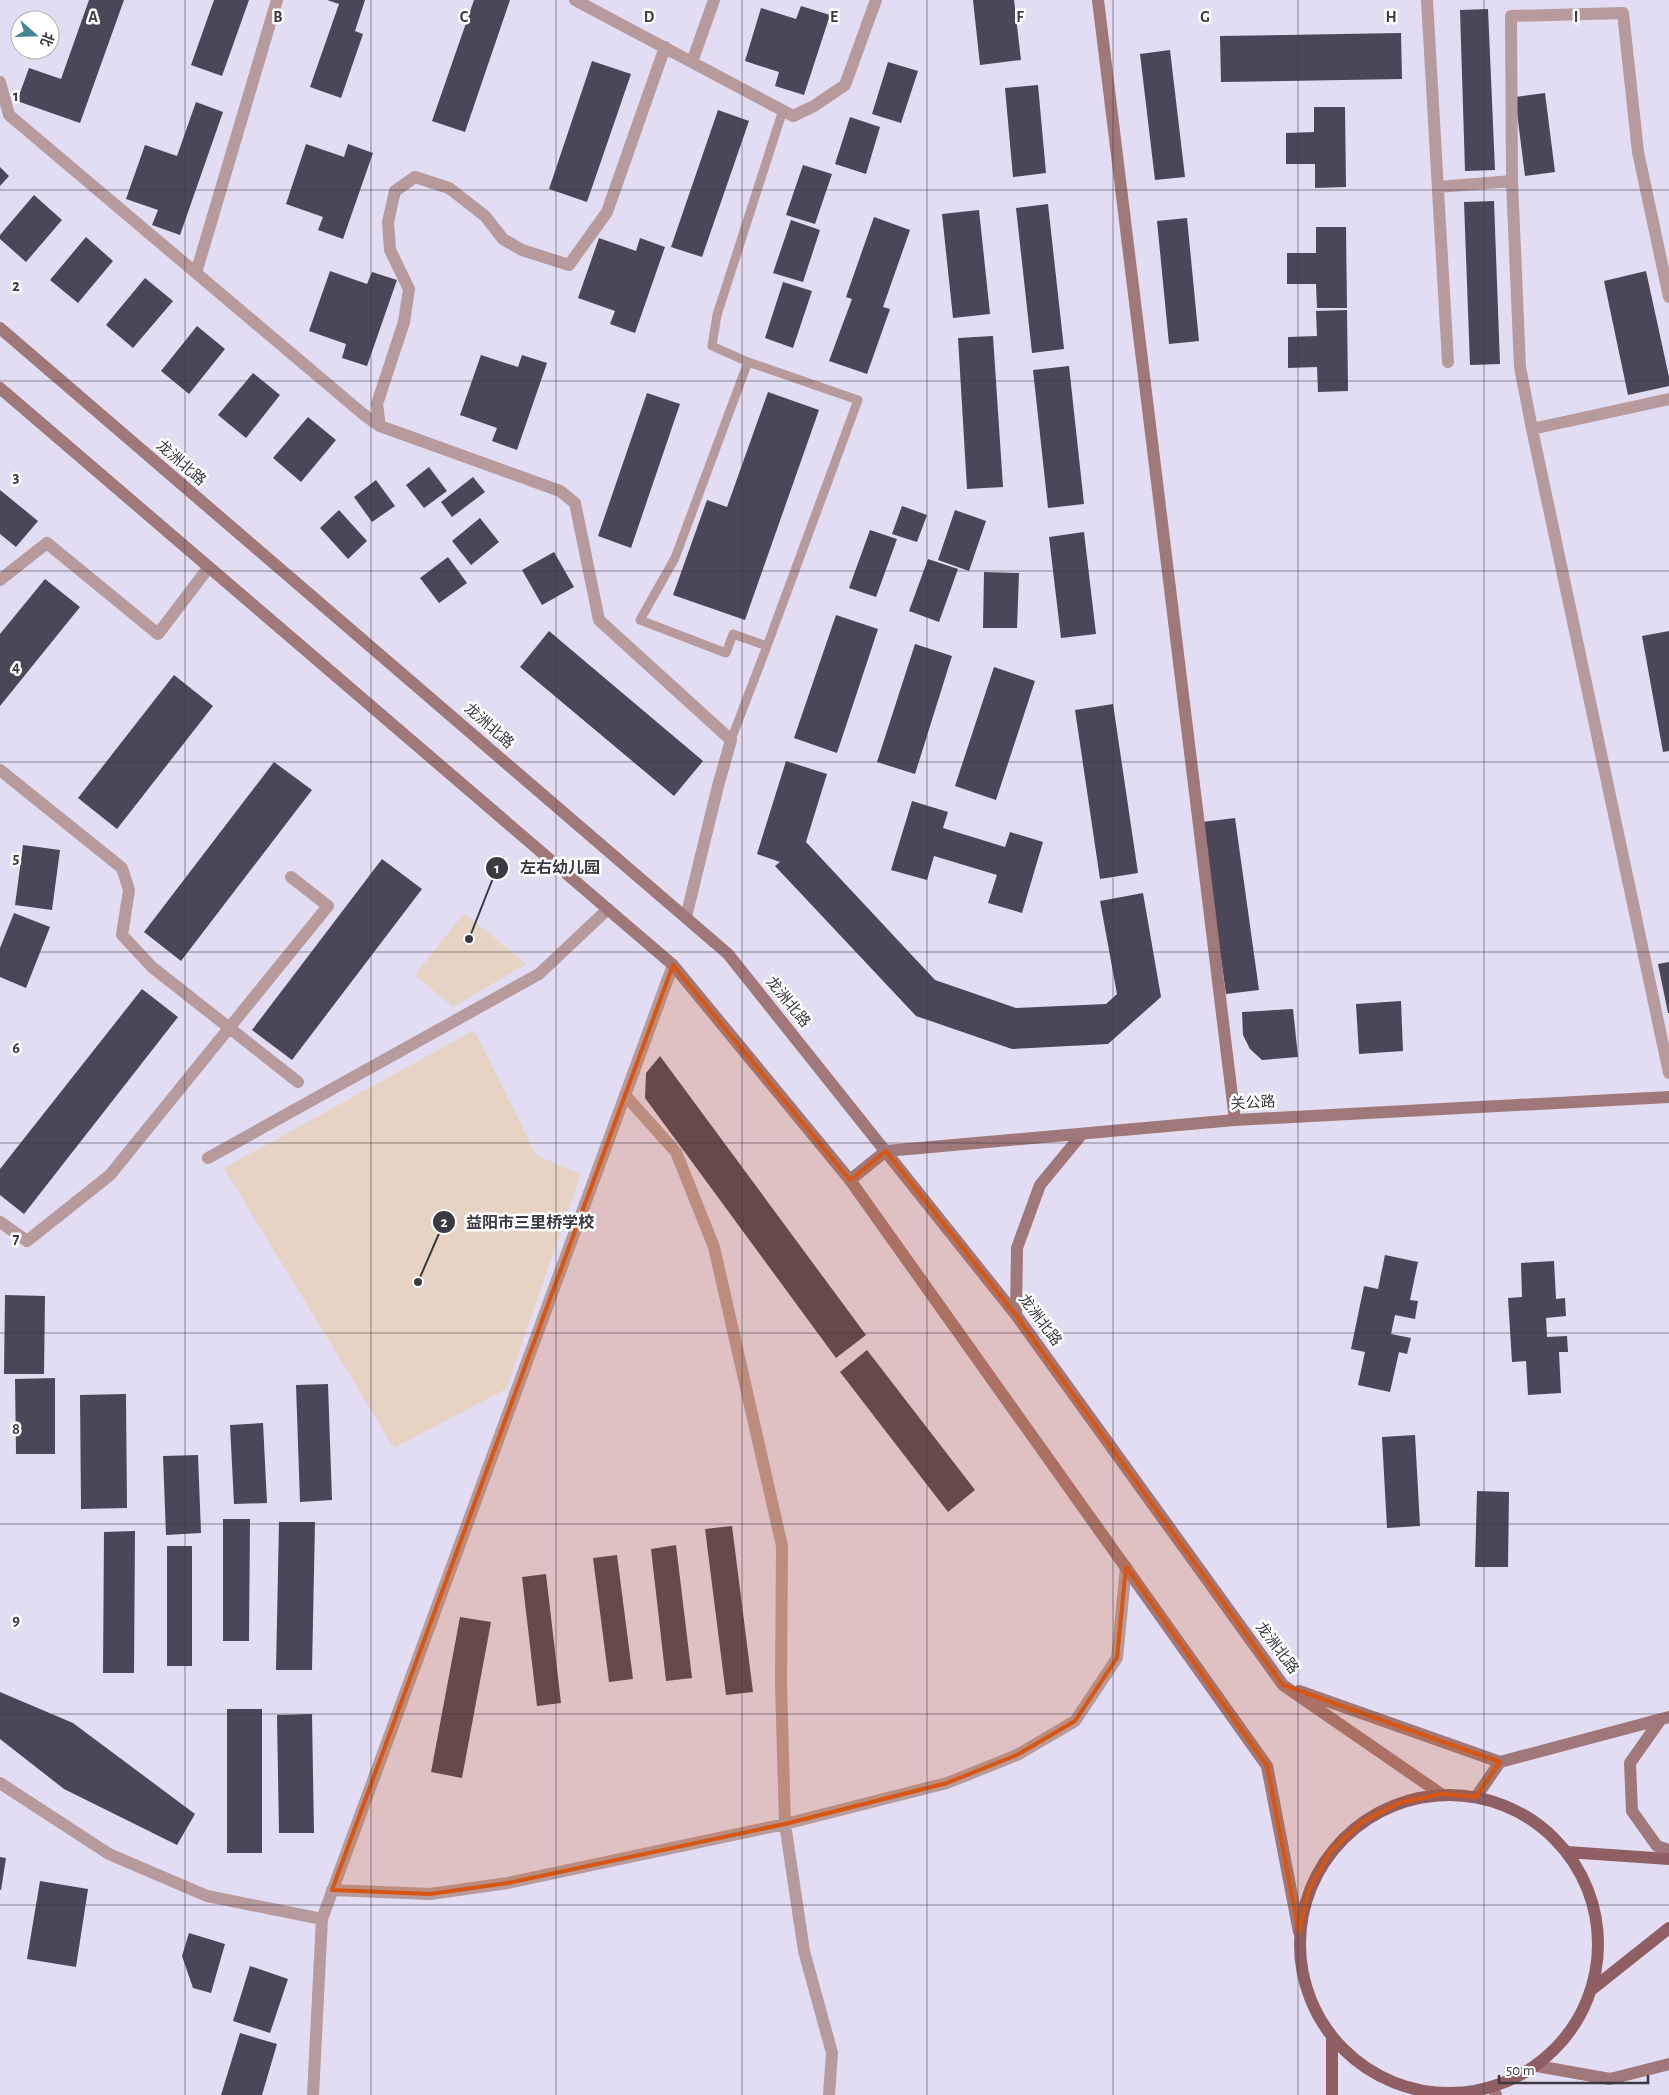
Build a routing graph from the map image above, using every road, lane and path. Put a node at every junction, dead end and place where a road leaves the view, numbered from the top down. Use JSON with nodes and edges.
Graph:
{"nodes":[{"id":1,"x":277,"y":0,"type":"edge"},
{"id":2,"x":575,"y":0,"type":"edge"},
{"id":3,"x":714,"y":0,"type":"edge"},
{"id":4,"x":876,"y":0,"type":"edge"},
{"id":5,"x":1098,"y":0,"type":"edge"},
{"id":6,"x":1427,"y":0,"type":"edge"},
{"id":7,"x":665,"y":47,"type":"junction"},
{"id":8,"x":692,"y":62,"type":"junction"},
{"id":9,"x":0,"y":82,"type":"edge"},
{"id":10,"x":783,"y":110,"type":"junction"},
{"id":11,"x":1512,"y":181,"type":"junction"},
{"id":12,"x":1438,"y":187,"type":"junction"},
{"id":13,"x":196,"y":273,"type":"junction"},
{"id":14,"x":1669,"y":297,"type":"edge"},
{"id":15,"x":0,"y":328,"type":"edge"},
{"id":16,"x":748,"y":362,"type":"junction"},
{"id":17,"x":1448,"y":362,"type":"dead end"},
{"id":18,"x":0,"y":388,"type":"edge"},
{"id":19,"x":1669,"y":399,"type":"edge"},
{"id":20,"x":380,"y":426,"type":"junction"},
{"id":21,"x":1532,"y":429,"type":"junction"},
{"id":22,"x":209,"y":568,"type":"junction"},
{"id":23,"x":0,"y":580,"type":"edge"},
{"id":24,"x":767,"y":646,"type":"junction"},
{"id":25,"x":731,"y":740,"type":"junction"},
{"id":26,"x":0,"y":770,"type":"edge"},
{"id":27,"x":291,"y":877,"type":"dead end"},
{"id":28,"x":608,"y":909,"type":"junction"},
{"id":29,"x":686,"y":917,"type":"junction"},
{"id":30,"x":673,"y":965,"type":"junction"},
{"id":31,"x":230,"y":1028,"type":"junction"},
{"id":32,"x":1669,"y":1073,"type":"edge"},
{"id":33,"x":298,"y":1082,"type":"dead end"},
{"id":34,"x":625,"y":1095,"type":"junction"},
{"id":35,"x":1669,"y":1097,"type":"edge"},
{"id":36,"x":1235,"y":1120,"type":"junction"},
{"id":37,"x":1082,"y":1134,"type":"junction"},
{"id":38,"x":886,"y":1151,"type":"junction"},
{"id":39,"x":208,"y":1158,"type":"dead end"},
{"id":40,"x":850,"y":1180,"type":"junction"},
{"id":41,"x":0,"y":1222,"type":"edge"},
{"id":42,"x":1016,"y":1315,"type":"junction"},
{"id":43,"x":1126,"y":1567,"type":"junction"},
{"id":44,"x":1283,"y":1685,"type":"junction"},
{"id":45,"x":1665,"y":1718,"type":"edge"},
{"id":46,"x":1500,"y":1762,"type":"junction"},
{"id":47,"x":0,"y":1782,"type":"edge"},
{"id":48,"x":1441,"y":1794,"type":"junction"},
{"id":49,"x":1476,"y":1797,"type":"junction"},
{"id":50,"x":785,"y":1824,"type":"junction"},
{"id":51,"x":1669,"y":1850,"type":"edge"},
{"id":52,"x":1567,"y":1852,"type":"junction"},
{"id":53,"x":1669,"y":1859,"type":"edge"},
{"id":54,"x":332,"y":1890,"type":"junction"},
{"id":55,"x":322,"y":1919,"type":"junction"},
{"id":56,"x":1669,"y":1928,"type":"edge"},
{"id":57,"x":1300,"y":1932,"type":"junction"},
{"id":58,"x":1591,"y":1990,"type":"junction"},
{"id":59,"x":1332,"y":2039,"type":"junction"},
{"id":60,"x":1669,"y":2064,"type":"edge"},
{"id":61,"x":1537,"y":2066,"type":"junction"},
{"id":62,"x":1492,"y":2093,"type":"edge"},
{"id":63,"x":313,"y":2095,"type":"edge"},
{"id":64,"x":829,"y":2095,"type":"edge"},
{"id":65,"x":1332,"y":2095,"type":"edge"},
{"id":66,"x":1448,"y":2095,"type":"edge"}],
"edges":[{"from":1,"to":13,"type":"street"},
{"from":2,"to":7,"type":"street"},
{"from":3,"to":8,"type":"street"},
{"from":4,"to":10,"type":"street"},
{"from":5,"to":36,"type":"main road"},
{"from":6,"to":12,"type":"street"},
{"from":7,"to":8,"type":"street"},
{"from":7,"to":20,"type":"street"},
{"from":8,"to":10,"type":"street"},
{"from":9,"to":13,"type":"street"},
{"from":10,"to":16,"type":"lane"},
{"from":11,"to":12,"type":"street"},
{"from":11,"to":14,"type":"street"},
{"from":11,"to":21,"type":"street"},
{"from":12,"to":17,"type":"street"},
{"from":13,"to":20,"type":"street"},
{"from":15,"to":29,"type":"main road","name":"龙洲北路"},
{"from":16,"to":24,"type":"lane"},
{"from":16,"to":24,"type":"lane"},
{"from":18,"to":22,"type":"main road"},
{"from":19,"to":21,"type":"street"},
{"from":20,"to":25,"type":"street"},
{"from":21,"to":32,"type":"street"},
{"from":22,"to":23,"type":"street"},
{"from":22,"to":28,"type":"main road"},
{"from":24,"to":25,"type":"lane"},
{"from":25,"to":29,"type":"street"},
{"from":26,"to":31,"type":"street"},
{"from":27,"to":31,"type":"street"},
{"from":28,"to":30,"type":"main road"},
{"from":28,"to":39,"type":"street"},
{"from":29,"to":38,"type":"main road","name":"龙洲北路"},
{"from":30,"to":34,"type":"street"},
{"from":30,"to":40,"type":"main road"},
{"from":31,"to":33,"type":"street"},
{"from":31,"to":41,"type":"street"},
{"from":34,"to":50,"type":"street"},
{"from":34,"to":54,"type":"street"},
{"from":35,"to":36,"type":"main road","name":"关公路"},
{"from":36,"to":37,"type":"main road","name":"关公路"},
{"from":37,"to":38,"type":"main road","name":"关公路"},
{"from":37,"to":42,"type":"main road"},
{"from":38,"to":40,"type":"main road"},
{"from":38,"to":42,"type":"main road","name":"龙洲北路"},
{"from":40,"to":43,"type":"main road"},
{"from":42,"to":44,"type":"main road","name":"龙洲北路"},
{"from":43,"to":50,"type":"street"},
{"from":43,"to":57,"type":"main road"},
{"from":44,"to":46,"type":"main road"},
{"from":44,"to":48,"type":"main road","name":"龙洲北路"},
{"from":45,"to":46,"type":"main road"},
{"from":45,"to":51,"type":"main road"},
{"from":46,"to":49,"type":"main road"},
{"from":47,"to":55,"type":"street"},
{"from":48,"to":49,"type":"main road"},
{"from":48,"to":57,"type":"main road"},
{"from":49,"to":52,"type":"main road"},
{"from":50,"to":54,"type":"street"},
{"from":50,"to":64,"type":"street"},
{"from":52,"to":53,"type":"main road"},
{"from":52,"to":58,"type":"main road"},
{"from":54,"to":55,"type":"street"},
{"from":55,"to":63,"type":"street"},
{"from":56,"to":58,"type":"main road"},
{"from":57,"to":59,"type":"main road"},
{"from":58,"to":61,"type":"main road"},
{"from":59,"to":65,"type":"main road"},
{"from":59,"to":66,"type":"main road"},
{"from":60,"to":61,"type":"main road"},
{"from":61,"to":62,"type":"main road"},
{"from":62,"to":66,"type":"main road"}]}
